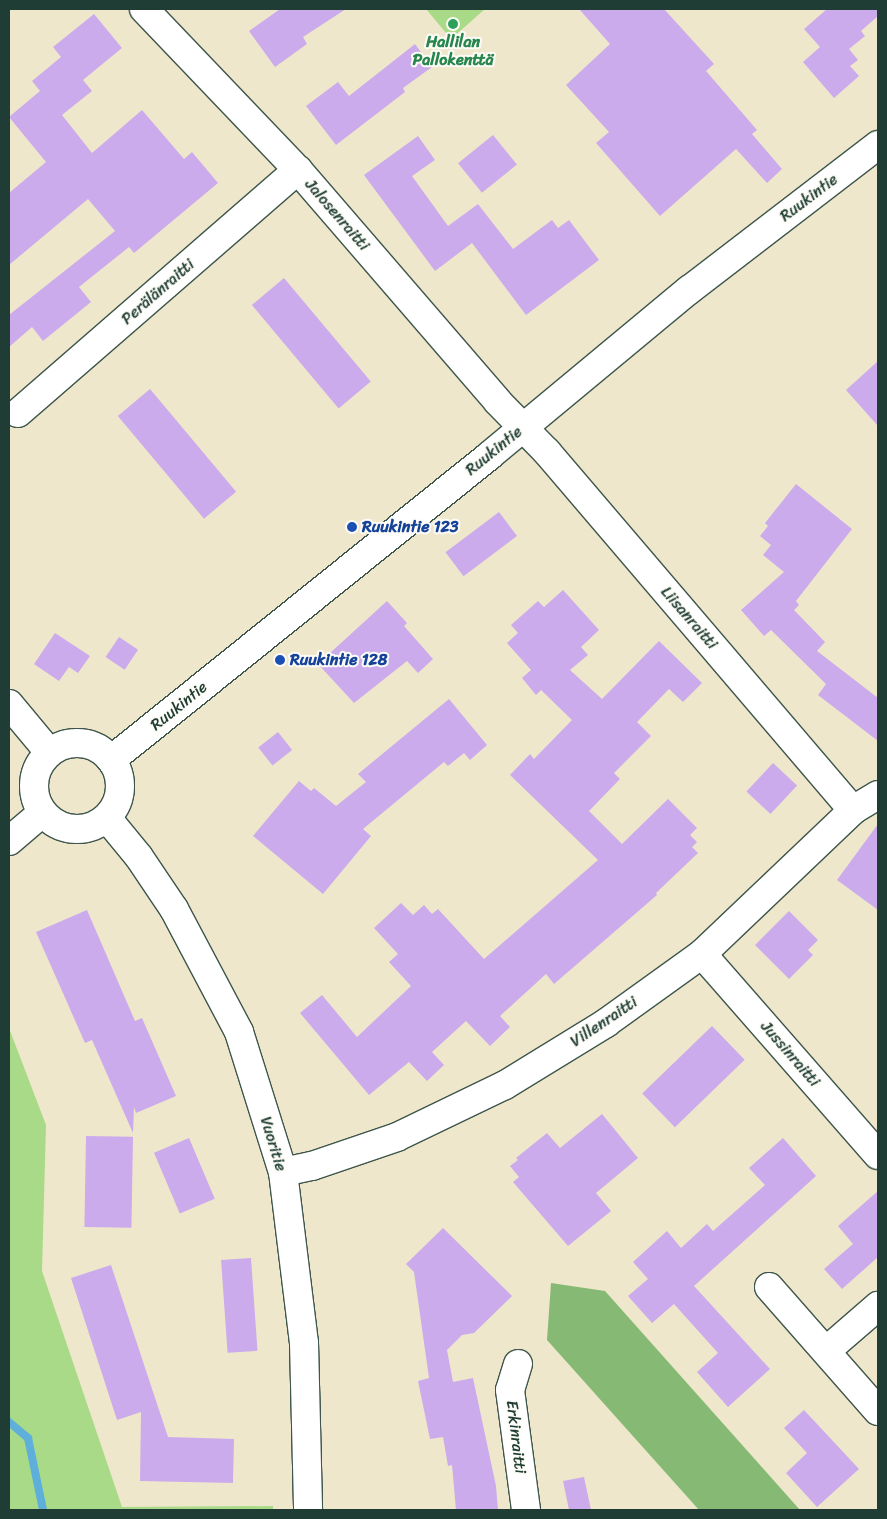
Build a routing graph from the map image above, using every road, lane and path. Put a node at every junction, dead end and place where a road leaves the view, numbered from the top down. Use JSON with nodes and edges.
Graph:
{"nodes":[{"id":1,"x":144,"y":9,"type":"edge"},
{"id":2,"x":878,"y":145,"type":"edge"},
{"id":3,"x":298,"y":170,"type":"junction"},
{"id":4,"x":18,"y":413,"type":"dead end"},
{"id":5,"x":523,"y":427,"type":"junction"},
{"id":6,"x":9,"y":704,"type":"edge"},
{"id":7,"x":49,"y":752,"type":"junction"},
{"id":8,"x":111,"y":760,"type":"junction"},
{"id":9,"x":878,"y":795,"type":"edge"},
{"id":10,"x":853,"y":810,"type":"junction"},
{"id":11,"x":42,"y":813,"type":"junction"},
{"id":12,"x":107,"y":818,"type":"junction"},
{"id":13,"x":9,"y":841,"type":"edge"},
{"id":14,"x":702,"y":954,"type":"junction"},
{"id":15,"x":878,"y":1155,"type":"edge"},
{"id":16,"x":283,"y":1172,"type":"junction"},
{"id":17,"x":769,"y":1286,"type":"dead end"},
{"id":18,"x":878,"y":1306,"type":"edge"},
{"id":19,"x":826,"y":1352,"type":"junction"},
{"id":20,"x":518,"y":1364,"type":"dead end"},
{"id":21,"x":878,"y":1410,"type":"edge"},
{"id":22,"x":308,"y":1510,"type":"edge"},
{"id":23,"x":526,"y":1510,"type":"edge"}],
"edges":[{"from":1,"to":3,"type":"street","name":"Jalosenraitti"},
{"from":2,"to":5,"type":"street","name":"Ruukintie"},
{"from":3,"to":4,"type":"street","name":"Perälänraitti"},
{"from":3,"to":5,"type":"street","name":"Jalosenraitti"},
{"from":5,"to":8,"type":"street","name":"Ruukintie"},
{"from":5,"to":10,"type":"street","name":"Liisanraitti"},
{"from":6,"to":7,"type":"street"},
{"from":7,"to":8,"type":"street"},
{"from":7,"to":11,"type":"street"},
{"from":8,"to":12,"type":"street"},
{"from":9,"to":10,"type":"street","name":"Villenraitti"},
{"from":10,"to":14,"type":"street","name":"Villenraitti"},
{"from":11,"to":12,"type":"street"},
{"from":11,"to":13,"type":"street"},
{"from":12,"to":16,"type":"street","name":"Vuoritie"},
{"from":14,"to":15,"type":"street","name":"Jussinraitti"},
{"from":14,"to":16,"type":"street","name":"Villenraitti"},
{"from":16,"to":22,"type":"street","name":"Vuoritie"},
{"from":17,"to":19,"type":"street"},
{"from":18,"to":19,"type":"street"},
{"from":19,"to":21,"type":"street"},
{"from":20,"to":23,"type":"street","name":"Erkinraitti"}]}
